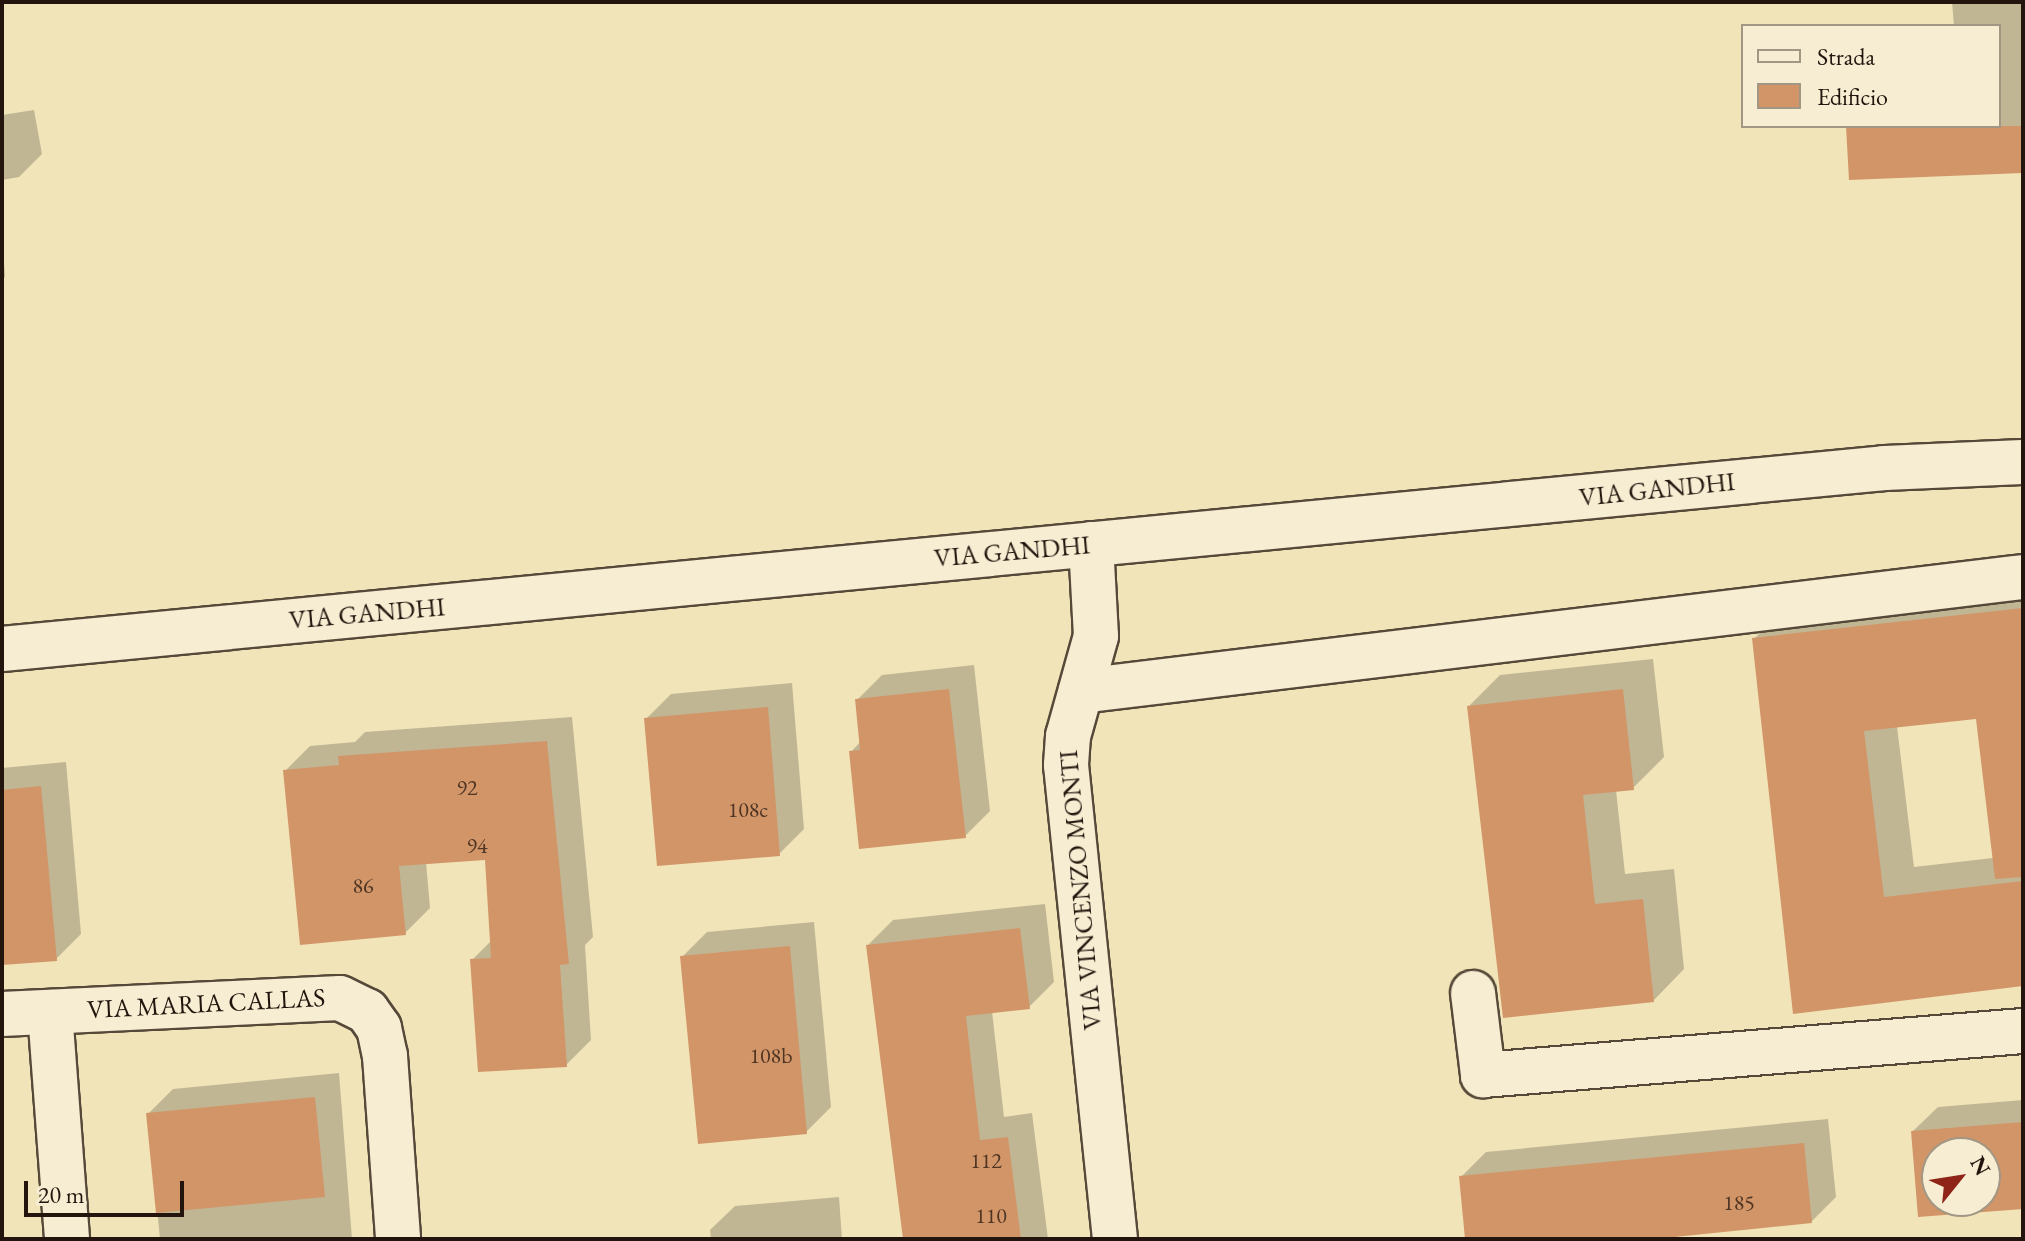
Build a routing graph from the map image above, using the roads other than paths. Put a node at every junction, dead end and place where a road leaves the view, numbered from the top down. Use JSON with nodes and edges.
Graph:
{"nodes":[{"id":1,"x":2023,"y":462,"type":"edge"},
{"id":2,"x":1091,"y":544,"type":"junction"},
{"id":3,"x":2023,"y":577,"type":"edge"},
{"id":4,"x":2,"y":649,"type":"edge"},
{"id":5,"x":1081,"y":691,"type":"junction"},
{"id":6,"x":1473,"y":993,"type":"dead end"},
{"id":7,"x":50,"y":1012,"type":"junction"},
{"id":8,"x":2,"y":1014,"type":"edge"},
{"id":9,"x":2023,"y":1031,"type":"edge"},
{"id":10,"x":67,"y":1239,"type":"edge"},
{"id":11,"x":398,"y":1239,"type":"edge"},
{"id":12,"x":1115,"y":1239,"type":"edge"}],
"edges":[{"from":1,"to":2,"type":"street","name":"VIA GANDHI"},
{"from":2,"to":4,"type":"street","name":"VIA GANDHI"},
{"from":2,"to":5,"type":"street","name":"VIA VINCENZO MONTI"},
{"from":3,"to":5,"type":"street"},
{"from":5,"to":12,"type":"street","name":"VIA VINCENZO MONTI"},
{"from":6,"to":9,"type":"street"},
{"from":7,"to":8,"type":"street","name":"VIA MARIA CALLAS"},
{"from":7,"to":10,"type":"street","name":"VIA MARIA CALLAS"},
{"from":7,"to":11,"type":"street","name":"VIA MARIA CALLAS"}]}
